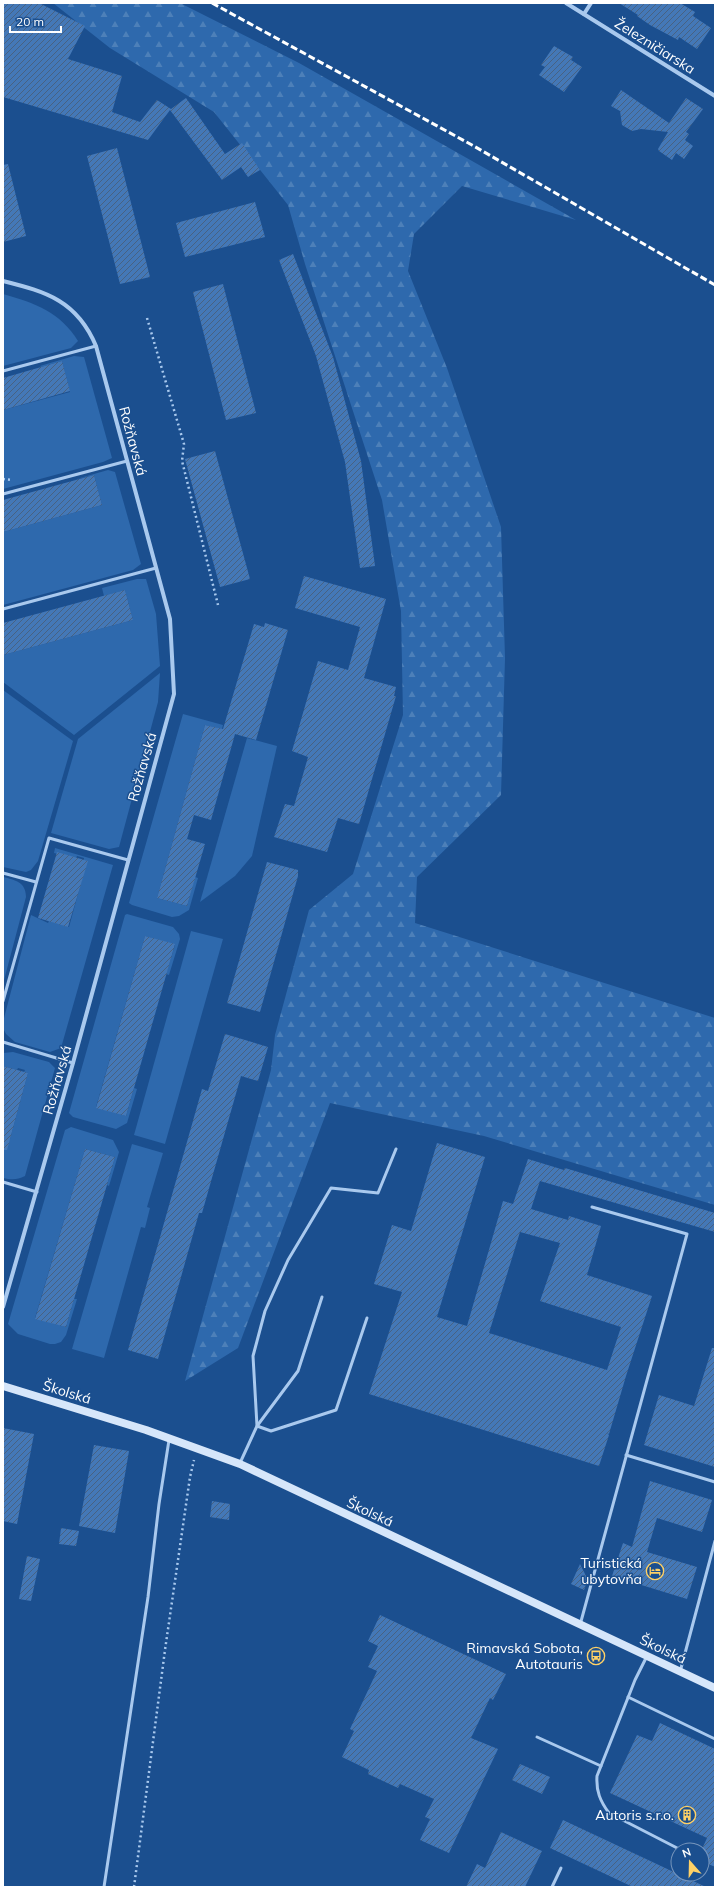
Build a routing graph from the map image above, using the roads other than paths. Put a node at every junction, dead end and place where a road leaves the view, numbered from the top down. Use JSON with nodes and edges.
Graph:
{"nodes":[{"id":1,"x":566,"y":3,"type":"edge"},
{"id":2,"x":591,"y":3,"type":"edge"},
{"id":3,"x":584,"y":14,"type":"junction"},
{"id":4,"x":715,"y":96,"type":"edge"},
{"id":5,"x":3,"y":281,"type":"edge"},
{"id":6,"x":96,"y":346,"type":"junction"},
{"id":7,"x":3,"y":371,"type":"edge"},
{"id":8,"x":126,"y":461,"type":"junction"},
{"id":9,"x":3,"y":494,"type":"edge"},
{"id":10,"x":156,"y":568,"type":"junction"},
{"id":11,"x":3,"y":609,"type":"edge"},
{"id":12,"x":128,"y":860,"type":"junction"},
{"id":13,"x":3,"y":873,"type":"edge"},
{"id":14,"x":36,"y":882,"type":"junction"},
{"id":15,"x":3,"y":1001,"type":"edge"},
{"id":16,"x":3,"y":1042,"type":"edge"},
{"id":17,"x":73,"y":1063,"type":"junction"},
{"id":18,"x":396,"y":1149,"type":"dead end"},
{"id":19,"x":3,"y":1182,"type":"edge"},
{"id":20,"x":37,"y":1192,"type":"junction"},
{"id":21,"x":592,"y":1207,"type":"dead end"},
{"id":22,"x":322,"y":1297,"type":"dead end"},
{"id":23,"x":3,"y":1306,"type":"edge"},
{"id":24,"x":367,"y":1318,"type":"dead end"},
{"id":25,"x":3,"y":1386,"type":"edge"},
{"id":26,"x":258,"y":1426,"type":"junction"},
{"id":27,"x":169,"y":1438,"type":"junction"},
{"id":28,"x":626,"y":1455,"type":"junction"},
{"id":29,"x":240,"y":1464,"type":"junction"},
{"id":30,"x":715,"y":1482,"type":"edge"},
{"id":31,"x":715,"y":1541,"type":"edge"},
{"id":32,"x":580,"y":1625,"type":"junction"},
{"id":33,"x":647,"y":1656,"type":"junction"},
{"id":34,"x":680,"y":1672,"type":"junction"},
{"id":35,"x":715,"y":1688,"type":"edge"},
{"id":36,"x":628,"y":1698,"type":"junction"},
{"id":37,"x":537,"y":1737,"type":"dead end"},
{"id":38,"x":715,"y":1739,"type":"edge"},
{"id":39,"x":601,"y":1766,"type":"junction"},
{"id":40,"x":670,"y":1844,"type":"edge"},
{"id":41,"x":561,"y":1868,"type":"dead end"},
{"id":42,"x":104,"y":1887,"type":"edge"},
{"id":43,"x":552,"y":1887,"type":"edge"}],
"edges":[{"from":1,"to":3,"type":"street","name":"Železničiarska"},
{"from":2,"to":3,"type":"street"},
{"from":3,"to":4,"type":"street","name":"Železničiarska"},
{"from":5,"to":6,"type":"street","name":"Rožňavská"},
{"from":6,"to":7,"type":"lane"},
{"from":6,"to":8,"type":"street","name":"Rožňavská"},
{"from":8,"to":9,"type":"lane"},
{"from":8,"to":10,"type":"street","name":"Rožňavská"},
{"from":10,"to":11,"type":"lane"},
{"from":10,"to":12,"type":"street","name":"Rožňavská"},
{"from":12,"to":14,"type":"lane"},
{"from":12,"to":17,"type":"street","name":"Rožňavská"},
{"from":13,"to":14,"type":"lane"},
{"from":14,"to":15,"type":"lane"},
{"from":16,"to":17,"type":"lane"},
{"from":17,"to":20,"type":"street","name":"Rožňavská"},
{"from":18,"to":26,"type":"lane"},
{"from":19,"to":20,"type":"lane"},
{"from":20,"to":23,"type":"street","name":"Rožňavská"},
{"from":21,"to":28,"type":"lane"},
{"from":22,"to":26,"type":"lane"},
{"from":24,"to":26,"type":"lane"},
{"from":25,"to":27,"type":"main road","name":"Školská"},
{"from":26,"to":29,"type":"lane"},
{"from":27,"to":29,"type":"main road","name":"Školská"},
{"from":27,"to":42,"type":"lane"},
{"from":28,"to":30,"type":"lane"},
{"from":28,"to":32,"type":"lane"},
{"from":29,"to":32,"type":"main road","name":"Školská"},
{"from":31,"to":34,"type":"lane"},
{"from":32,"to":33,"type":"main road","name":"Školská"},
{"from":33,"to":34,"type":"main road","name":"Školská"},
{"from":33,"to":36,"type":"lane"},
{"from":34,"to":35,"type":"main road","name":"Školská"},
{"from":36,"to":38,"type":"lane"},
{"from":36,"to":39,"type":"lane"},
{"from":37,"to":39,"type":"lane"},
{"from":39,"to":40,"type":"lane"},
{"from":41,"to":43,"type":"lane"}]}
